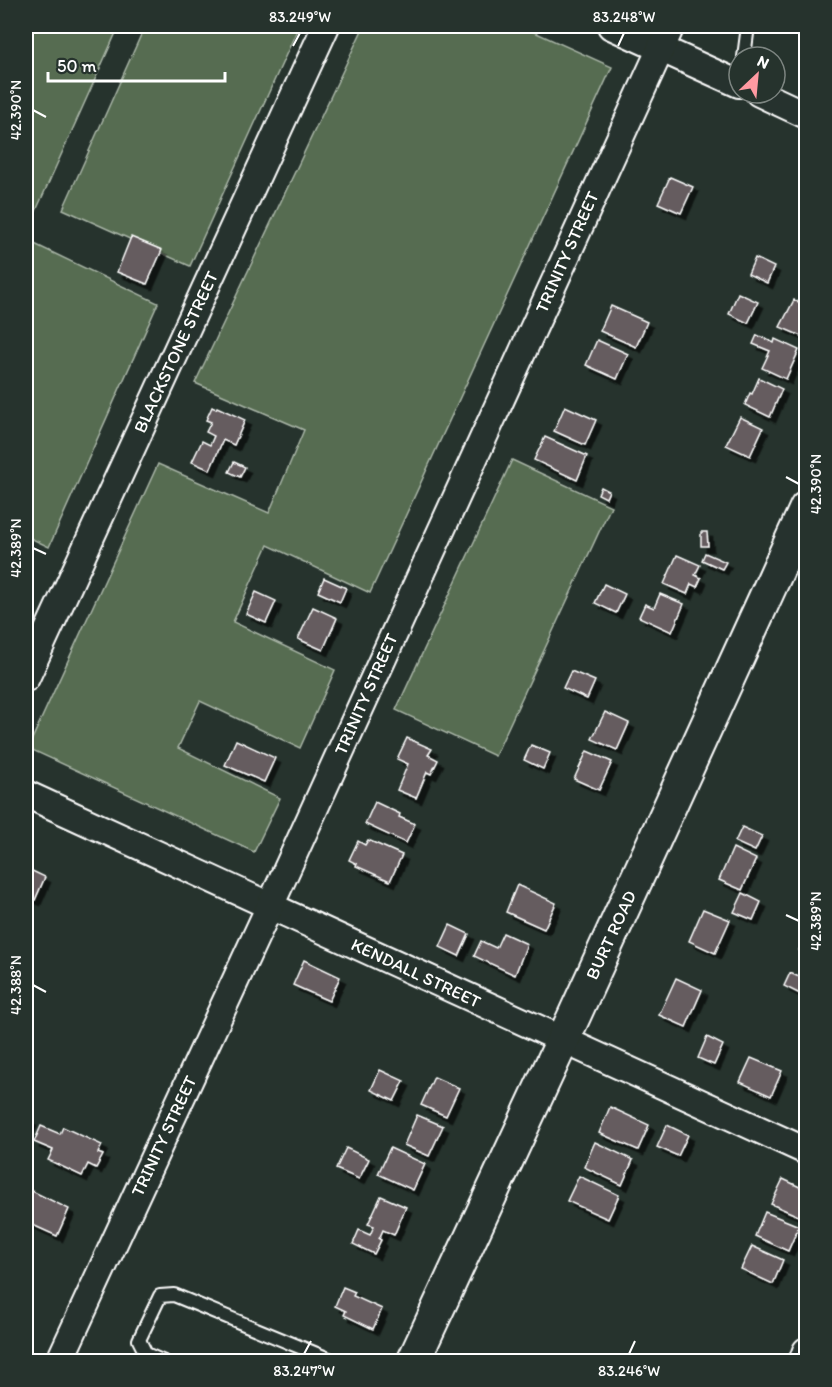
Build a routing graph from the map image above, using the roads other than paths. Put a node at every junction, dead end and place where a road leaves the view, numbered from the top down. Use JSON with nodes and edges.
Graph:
{"nodes":[{"id":1,"x":326,"y":26,"type":"edge"},
{"id":2,"x":611,"y":26,"type":"edge"},
{"id":3,"x":748,"y":26,"type":"edge"},
{"id":4,"x":666,"y":37,"type":"edge"},
{"id":5,"x":746,"y":45,"type":"edge"},
{"id":6,"x":727,"y":72,"type":"edge"},
{"id":7,"x":785,"y":105,"type":"edge"},
{"id":8,"x":807,"y":115,"type":"edge"},
{"id":9,"x":807,"y":508,"type":"edge"},
{"id":10,"x":26,"y":678,"type":"edge"},
{"id":11,"x":26,"y":794,"type":"edge"},
{"id":12,"x":270,"y":905,"type":"junction"},
{"id":13,"x":562,"y":1041,"type":"junction"},
{"id":14,"x":807,"y":1151,"type":"edge"},
{"id":15,"x":807,"y":1351,"type":"edge"},
{"id":16,"x":59,"y":1362,"type":"edge"},
{"id":17,"x":164,"y":1362,"type":"edge"},
{"id":18,"x":336,"y":1362,"type":"edge"},
{"id":19,"x":413,"y":1362,"type":"edge"},
{"id":20,"x":802,"y":1362,"type":"edge"}],
"edges":[{"from":1,"to":10,"type":"street","name":"BLACKSTONE STREET"},
{"from":2,"to":4,"type":"street"},
{"from":3,"to":5,"type":"lane"},
{"from":4,"to":6,"type":"street"},
{"from":4,"to":12,"type":"street","name":"TRINITY STREET"},
{"from":7,"to":8,"type":"street"},
{"from":9,"to":13,"type":"street","name":"BURT ROAD"},
{"from":11,"to":12,"type":"street","name":"KENDALL STREET"},
{"from":12,"to":13,"type":"street","name":"KENDALL STREET"},
{"from":12,"to":16,"type":"street","name":"TRINITY STREET"},
{"from":13,"to":14,"type":"street","name":"KENDALL STREET"},
{"from":13,"to":19,"type":"street","name":"BURT ROAD"},
{"from":15,"to":20,"type":"street"},
{"from":17,"to":18,"type":"lane"}]}
